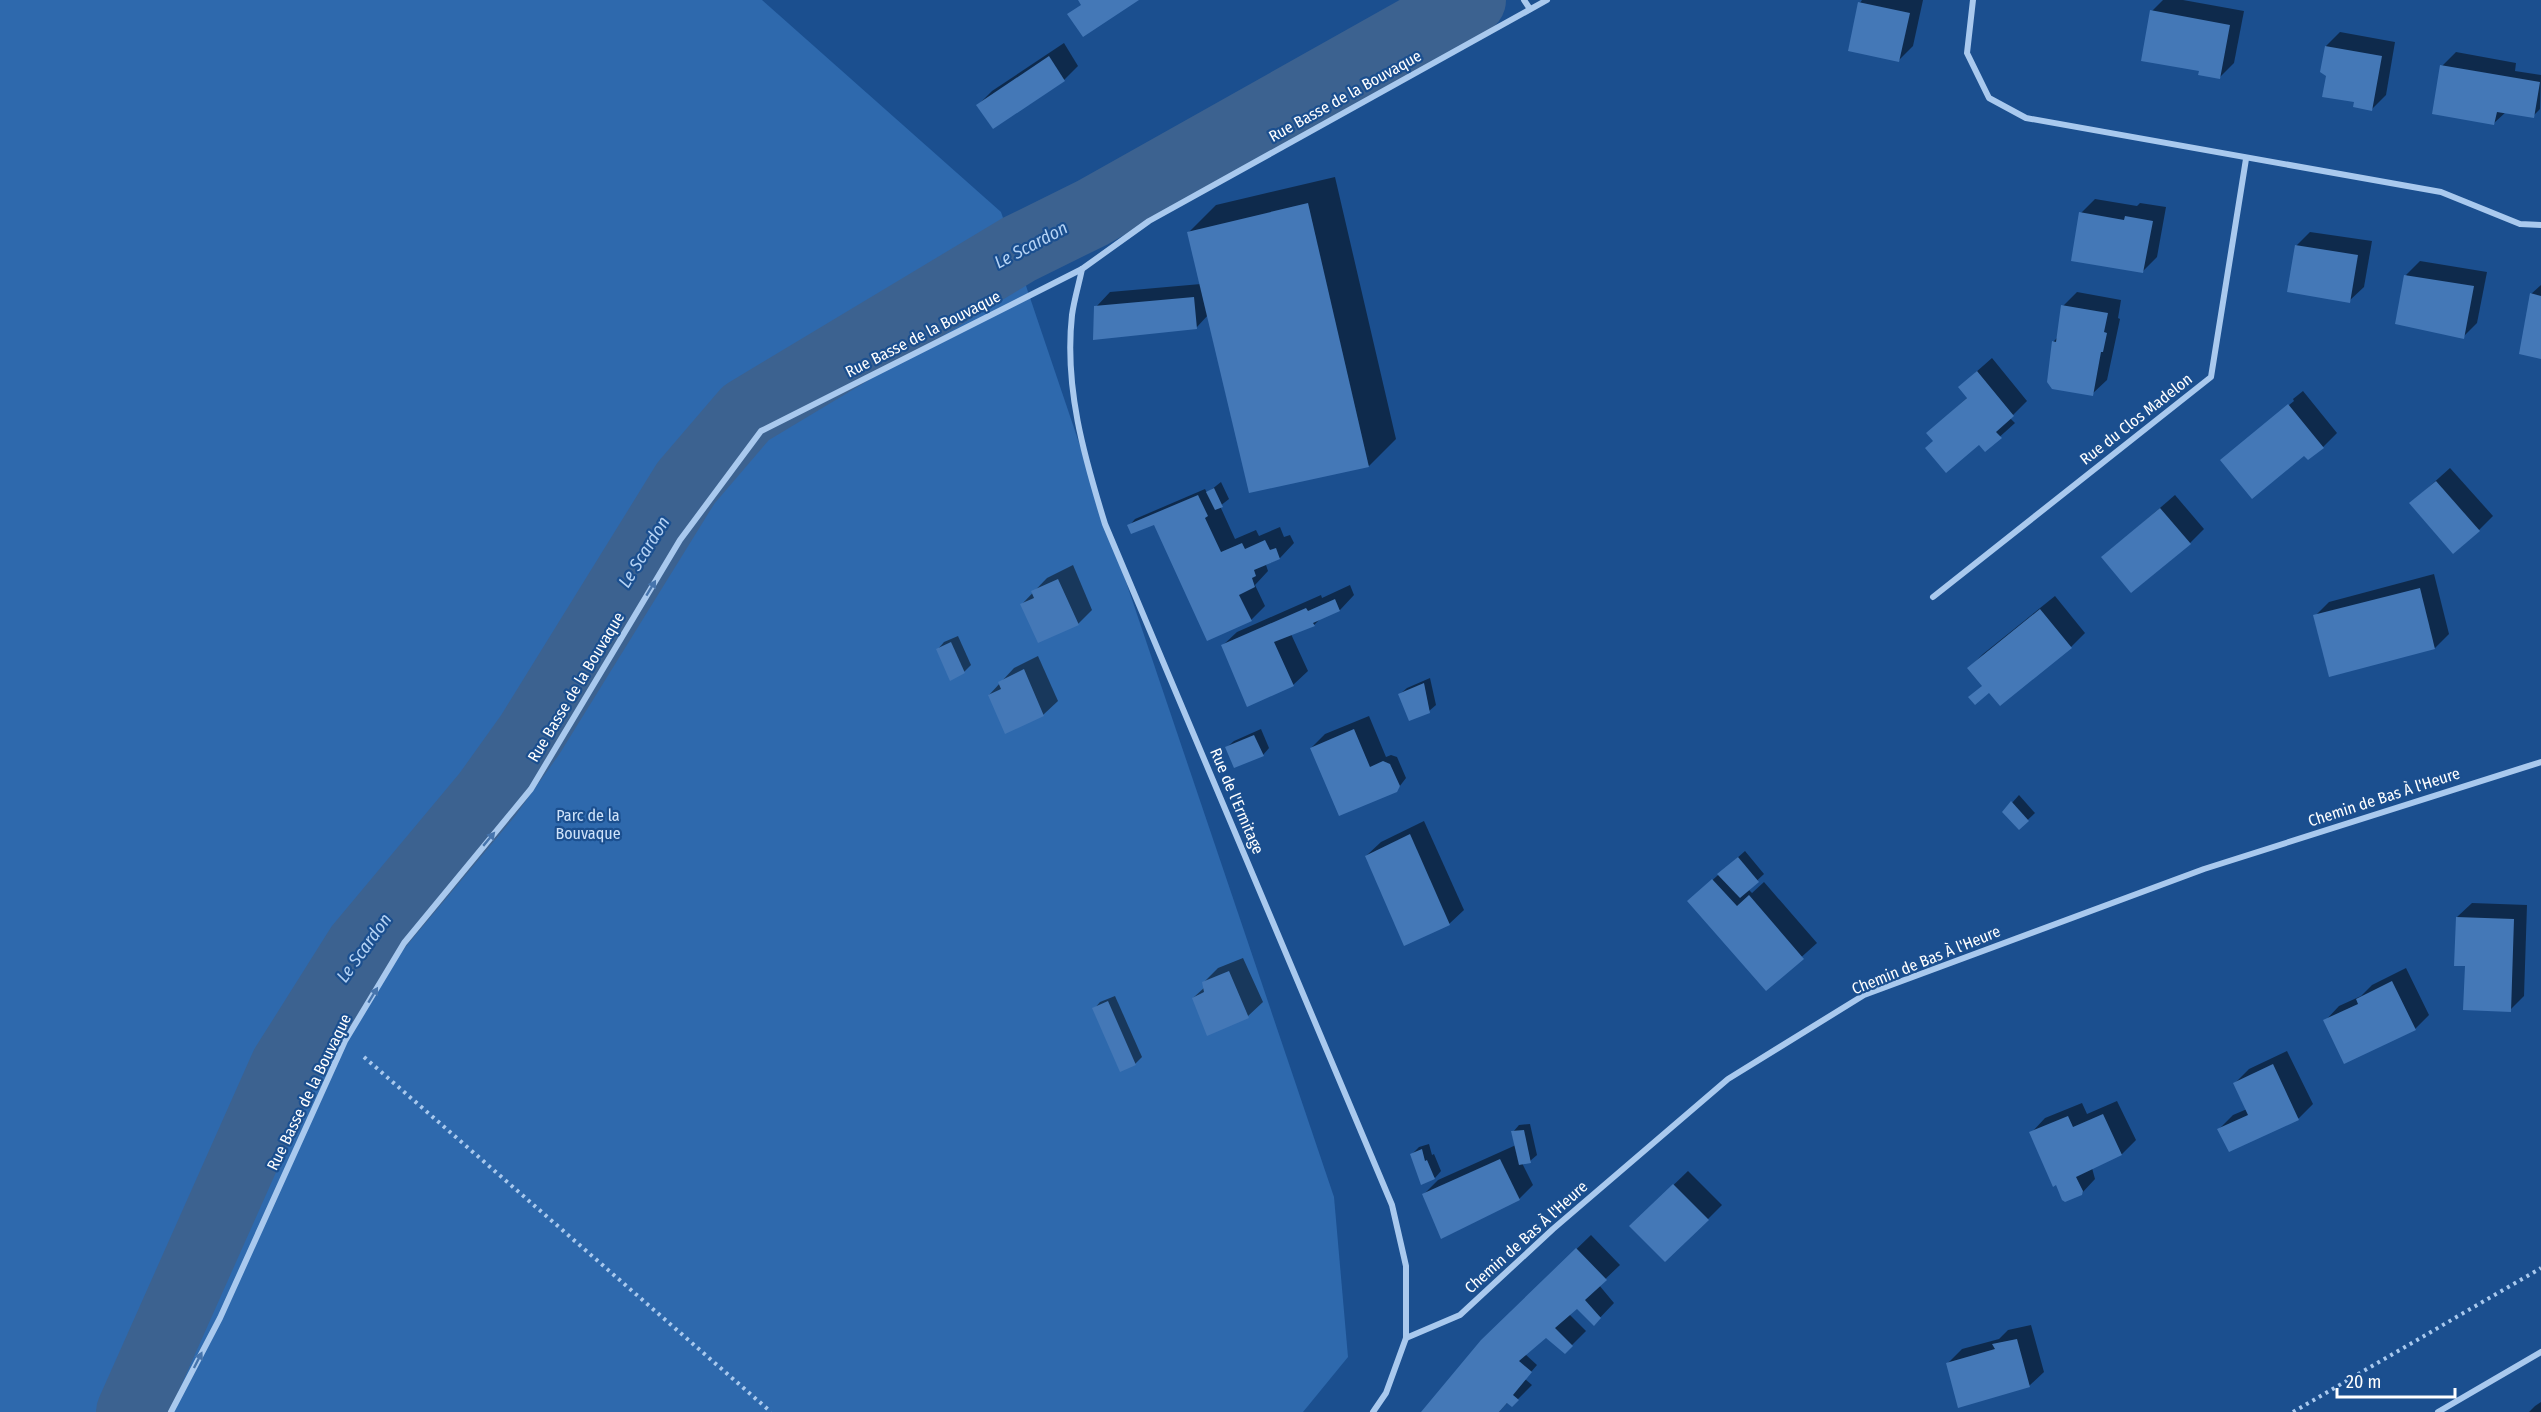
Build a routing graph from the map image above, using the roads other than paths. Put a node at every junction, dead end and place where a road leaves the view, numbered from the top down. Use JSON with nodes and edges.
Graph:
{"nodes":[{"id":1,"x":1524,"y":0,"type":"edge"},
{"id":2,"x":1547,"y":0,"type":"edge"},
{"id":3,"x":1973,"y":0,"type":"edge"},
{"id":4,"x":1530,"y":9,"type":"junction"},
{"id":5,"x":2246,"y":159,"type":"junction"},
{"id":6,"x":2541,"y":225,"type":"edge"},
{"id":7,"x":1082,"y":269,"type":"junction"},
{"id":8,"x":1933,"y":597,"type":"dead end"},
{"id":9,"x":2541,"y":762,"type":"edge"},
{"id":10,"x":1406,"y":1338,"type":"junction"},
{"id":11,"x":2541,"y":1352,"type":"edge"},
{"id":12,"x":171,"y":1412,"type":"edge"},
{"id":13,"x":1373,"y":1412,"type":"edge"},
{"id":14,"x":2438,"y":1412,"type":"edge"}],
"edges":[{"from":1,"to":4,"type":"street"},
{"from":2,"to":4,"type":"street","name":"Rue Basse de la Bouvaque"},
{"from":3,"to":5,"type":"street"},
{"from":4,"to":7,"type":"street","name":"Rue Basse de la Bouvaque"},
{"from":5,"to":6,"type":"street"},
{"from":5,"to":8,"type":"street","name":"Rue du Clos Madelon"},
{"from":7,"to":10,"type":"street","name":"Rue de l'Ermitage"},
{"from":12,"to":7,"type":"street","name":"Rue Basse de la Bouvaque","one_way":true},
{"from":9,"to":10,"type":"street","name":"Chemin de Bas À l'Heure"},
{"from":10,"to":13,"type":"street","name":"Rue de l'Ermitage"},
{"from":11,"to":14,"type":"street"}]}
